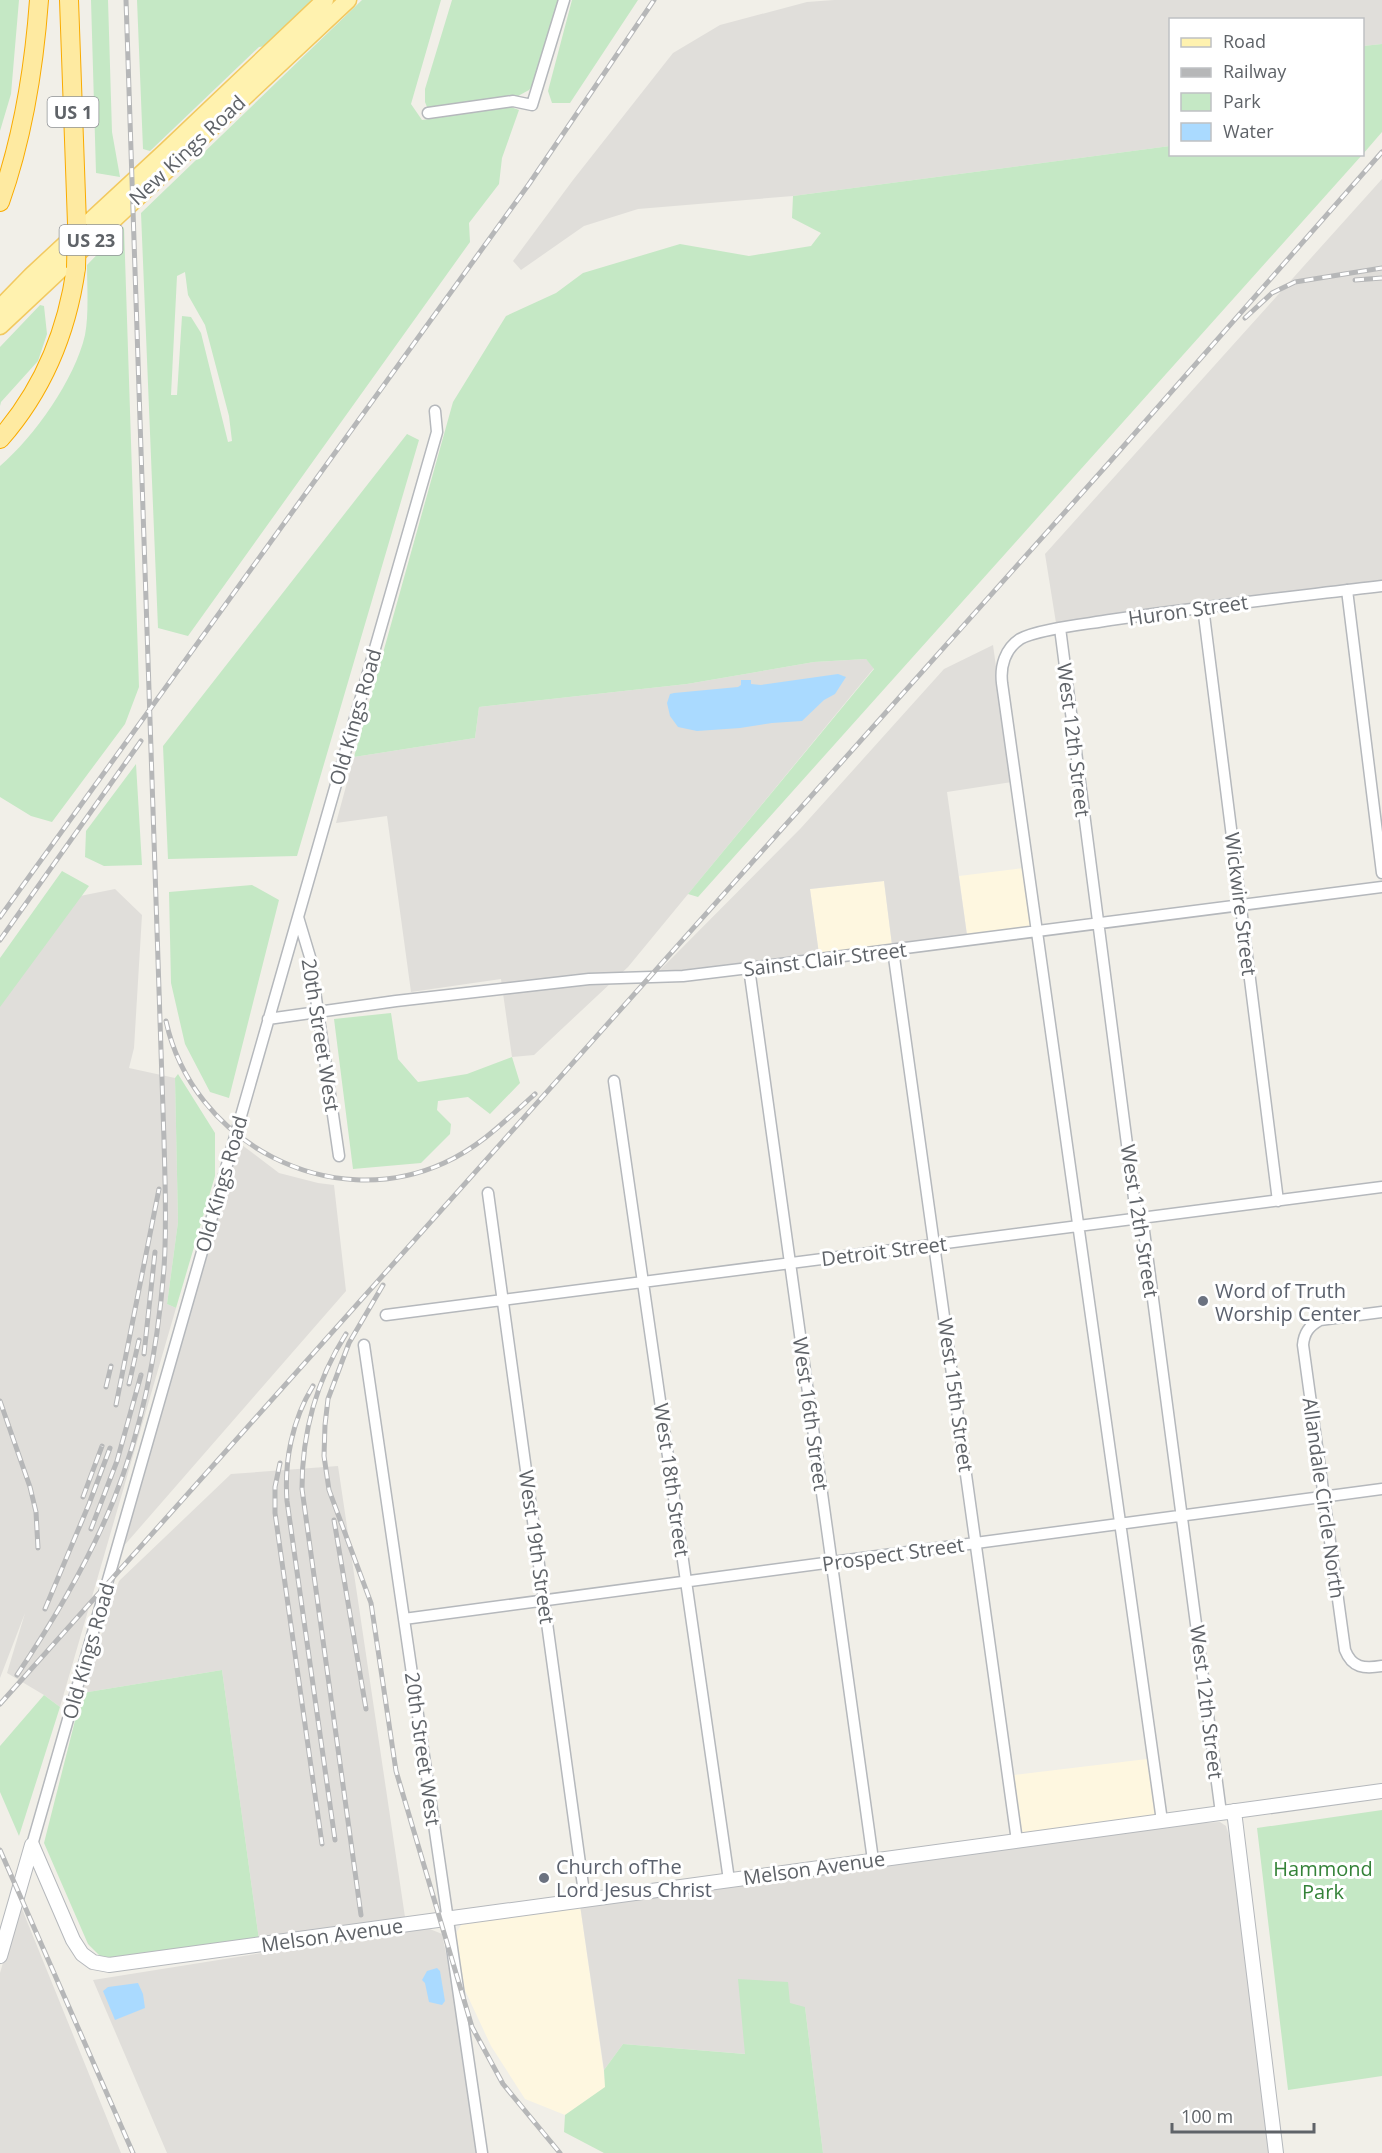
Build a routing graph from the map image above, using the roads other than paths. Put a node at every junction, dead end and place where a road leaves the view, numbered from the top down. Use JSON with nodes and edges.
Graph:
{"nodes":[{"id":1,"x":39,"y":0,"type":"edge"},
{"id":2,"x":69,"y":0,"type":"edge"},
{"id":3,"x":325,"y":0,"type":"edge"},
{"id":4,"x":348,"y":0,"type":"edge"},
{"id":5,"x":564,"y":0,"type":"edge"},
{"id":6,"x":428,"y":113,"type":"dead end"},
{"id":7,"x":174,"y":153,"type":"junction"},
{"id":8,"x":0,"y":202,"type":"edge"},
{"id":9,"x":0,"y":308,"type":"edge"},
{"id":10,"x":0,"y":326,"type":"edge"},
{"id":11,"x":435,"y":411,"type":"dead end"},
{"id":12,"x":0,"y":439,"type":"edge"},
{"id":13,"x":1382,"y":586,"type":"edge"},
{"id":14,"x":1347,"y":590,"type":"junction"},
{"id":15,"x":1203,"y":607,"type":"junction"},
{"id":16,"x":1060,"y":628,"type":"junction"},
{"id":17,"x":1382,"y":873,"type":"edge"},
{"id":18,"x":1382,"y":887,"type":"edge"},
{"id":19,"x":1241,"y":905,"type":"junction"},
{"id":20,"x":297,"y":916,"type":"junction"},
{"id":21,"x":1098,"y":924,"type":"junction"},
{"id":22,"x":1036,"y":932,"type":"junction"},
{"id":23,"x":893,"y":950,"type":"junction"},
{"id":24,"x":749,"y":968,"type":"junction"},
{"id":25,"x":318,"y":1012,"type":"junction"},
{"id":26,"x":268,"y":1019,"type":"junction"},
{"id":27,"x":614,"y":1081,"type":"dead end"},
{"id":28,"x":339,"y":1156,"type":"dead end"},
{"id":29,"x":1382,"y":1187,"type":"edge"},
{"id":30,"x":488,"y":1193,"type":"dead end"},
{"id":31,"x":1278,"y":1201,"type":"junction"},
{"id":32,"x":1140,"y":1219,"type":"junction"},
{"id":33,"x":1077,"y":1227,"type":"junction"},
{"id":34,"x":934,"y":1246,"type":"junction"},
{"id":35,"x":789,"y":1262,"type":"junction"},
{"id":36,"x":644,"y":1282,"type":"junction"},
{"id":37,"x":502,"y":1300,"type":"junction"},
{"id":38,"x":1382,"y":1312,"type":"edge"},
{"id":39,"x":386,"y":1315,"type":"dead end"},
{"id":40,"x":364,"y":1345,"type":"dead end"},
{"id":41,"x":1382,"y":1489,"type":"edge"},
{"id":42,"x":1324,"y":1497,"type":"junction"},
{"id":43,"x":1183,"y":1517,"type":"junction"},
{"id":44,"x":1120,"y":1525,"type":"junction"},
{"id":45,"x":976,"y":1543,"type":"junction"},
{"id":46,"x":832,"y":1562,"type":"junction"},
{"id":47,"x":687,"y":1581,"type":"junction"},
{"id":48,"x":544,"y":1601,"type":"junction"},
{"id":49,"x":404,"y":1619,"type":"junction"},
{"id":50,"x":1382,"y":1666,"type":"edge"},
{"id":51,"x":1382,"y":1791,"type":"edge"},
{"id":52,"x":1227,"y":1812,"type":"junction"},
{"id":53,"x":1162,"y":1821,"type":"junction"},
{"id":54,"x":1017,"y":1841,"type":"junction"},
{"id":55,"x":32,"y":1845,"type":"junction"},
{"id":56,"x":873,"y":1860,"type":"junction"},
{"id":57,"x":729,"y":1880,"type":"junction"},
{"id":58,"x":585,"y":1900,"type":"junction"},
{"id":59,"x":448,"y":1919,"type":"junction"},
{"id":60,"x":0,"y":1956,"type":"edge"},
{"id":61,"x":482,"y":2153,"type":"edge"},
{"id":62,"x":1276,"y":2153,"type":"edge"}],
"edges":[{"from":1,"to":8,"type":"highway","number":"US 1"},
{"from":2,"to":12,"type":"highway","number":"US 1","bridge":true},
{"from":3,"to":7,"type":"main road","name":"New Kings Road","number":"US 23"},
{"from":4,"to":7,"type":"main road","name":"New Kings Road","number":"US 23"},
{"from":5,"to":6,"type":"street"},
{"from":7,"to":9,"type":"main road","name":"New Kings Road","number":"US 23"},
{"from":7,"to":10,"type":"main road","name":"New Kings Road","number":"US 23"},
{"from":11,"to":20,"type":"street","name":"Old Kings Road"},
{"from":13,"to":14,"type":"street","name":"Huron Street"},
{"from":14,"to":15,"type":"street","name":"Huron Street"},
{"from":14,"to":17,"type":"street"},
{"from":15,"to":16,"type":"street","name":"Huron Street"},
{"from":15,"to":19,"type":"street","name":"Wickwire Street"},
{"from":16,"to":21,"type":"street","name":"West 12th Street"},
{"from":16,"to":22,"type":"street","name":"Huron Street"},
{"from":18,"to":19,"type":"street","name":"Sainst Clair Street"},
{"from":19,"to":21,"type":"street","name":"Sainst Clair Street"},
{"from":19,"to":31,"type":"street","name":"Wickwire Street"},
{"from":20,"to":25,"type":"street","name":"20th Street West"},
{"from":20,"to":26,"type":"street","name":"Old Kings Road"},
{"from":21,"to":22,"type":"street","name":"Sainst Clair Street"},
{"from":21,"to":32,"type":"street","name":"West 12th Street"},
{"from":22,"to":23,"type":"street","name":"Sainst Clair Street"},
{"from":22,"to":33,"type":"street"},
{"from":23,"to":24,"type":"street","name":"Sainst Clair Street"},
{"from":23,"to":34,"type":"street","name":"West 15th Street"},
{"from":24,"to":25,"type":"street","name":"Sainst Clair Street"},
{"from":24,"to":35,"type":"street","name":"West 16th Street"},
{"from":25,"to":26,"type":"street","name":"Sainst Clair Street"},
{"from":25,"to":28,"type":"street","name":"20th Street West"},
{"from":26,"to":55,"type":"street","name":"Old Kings Road"},
{"from":27,"to":36,"type":"street","name":"West 18th Street"},
{"from":29,"to":31,"type":"street","name":"Detroit Street"},
{"from":30,"to":37,"type":"street","name":"West 19th Street"},
{"from":31,"to":32,"type":"street","name":"Detroit Street"},
{"from":32,"to":33,"type":"street","name":"Detroit Street"},
{"from":32,"to":43,"type":"street","name":"West 12th Street"},
{"from":33,"to":34,"type":"street","name":"Detroit Street"},
{"from":33,"to":44,"type":"street"},
{"from":34,"to":35,"type":"street","name":"Detroit Street"},
{"from":34,"to":45,"type":"street","name":"West 15th Street"},
{"from":35,"to":36,"type":"street","name":"Detroit Street"},
{"from":35,"to":46,"type":"street","name":"West 16th Street"},
{"from":36,"to":37,"type":"street","name":"Detroit Street"},
{"from":36,"to":47,"type":"street","name":"West 18th Street"},
{"from":37,"to":39,"type":"street","name":"Detroit Street"},
{"from":37,"to":48,"type":"street","name":"West 19th Street"},
{"from":38,"to":42,"type":"street","name":"Allandale Circle North"},
{"from":40,"to":49,"type":"street","name":"20th Street West"},
{"from":41,"to":42,"type":"street","name":"Prospect Street"},
{"from":42,"to":43,"type":"street","name":"Prospect Street"},
{"from":42,"to":50,"type":"street","name":"Allandale Circle North"},
{"from":43,"to":44,"type":"street","name":"Prospect Street"},
{"from":43,"to":52,"type":"street","name":"West 12th Street"},
{"from":44,"to":45,"type":"street","name":"Prospect Street"},
{"from":44,"to":53,"type":"street"},
{"from":45,"to":46,"type":"street","name":"Prospect Street"},
{"from":45,"to":54,"type":"street","name":"West 15th Street"},
{"from":46,"to":47,"type":"street","name":"Prospect Street"},
{"from":46,"to":56,"type":"street","name":"West 16th Street"},
{"from":47,"to":48,"type":"street","name":"Prospect Street"},
{"from":47,"to":57,"type":"street","name":"West 18th Street"},
{"from":48,"to":49,"type":"street","name":"Prospect Street"},
{"from":48,"to":58,"type":"street","name":"West 19th Street"},
{"from":49,"to":59,"type":"street","name":"20th Street West"},
{"from":51,"to":52,"type":"street","name":"Melson Avenue"},
{"from":52,"to":53,"type":"street","name":"Melson Avenue"},
{"from":52,"to":62,"type":"street","name":"West 12th Street"},
{"from":53,"to":54,"type":"street","name":"Melson Avenue"},
{"from":54,"to":56,"type":"street","name":"Melson Avenue"},
{"from":55,"to":59,"type":"street","name":"Melson Avenue"},
{"from":55,"to":60,"type":"street","name":"Old Kings Road"},
{"from":56,"to":57,"type":"street","name":"Melson Avenue"},
{"from":57,"to":58,"type":"street","name":"Melson Avenue"},
{"from":58,"to":59,"type":"street","name":"Melson Avenue"},
{"from":59,"to":61,"type":"street","name":"20th Street West"}]}
